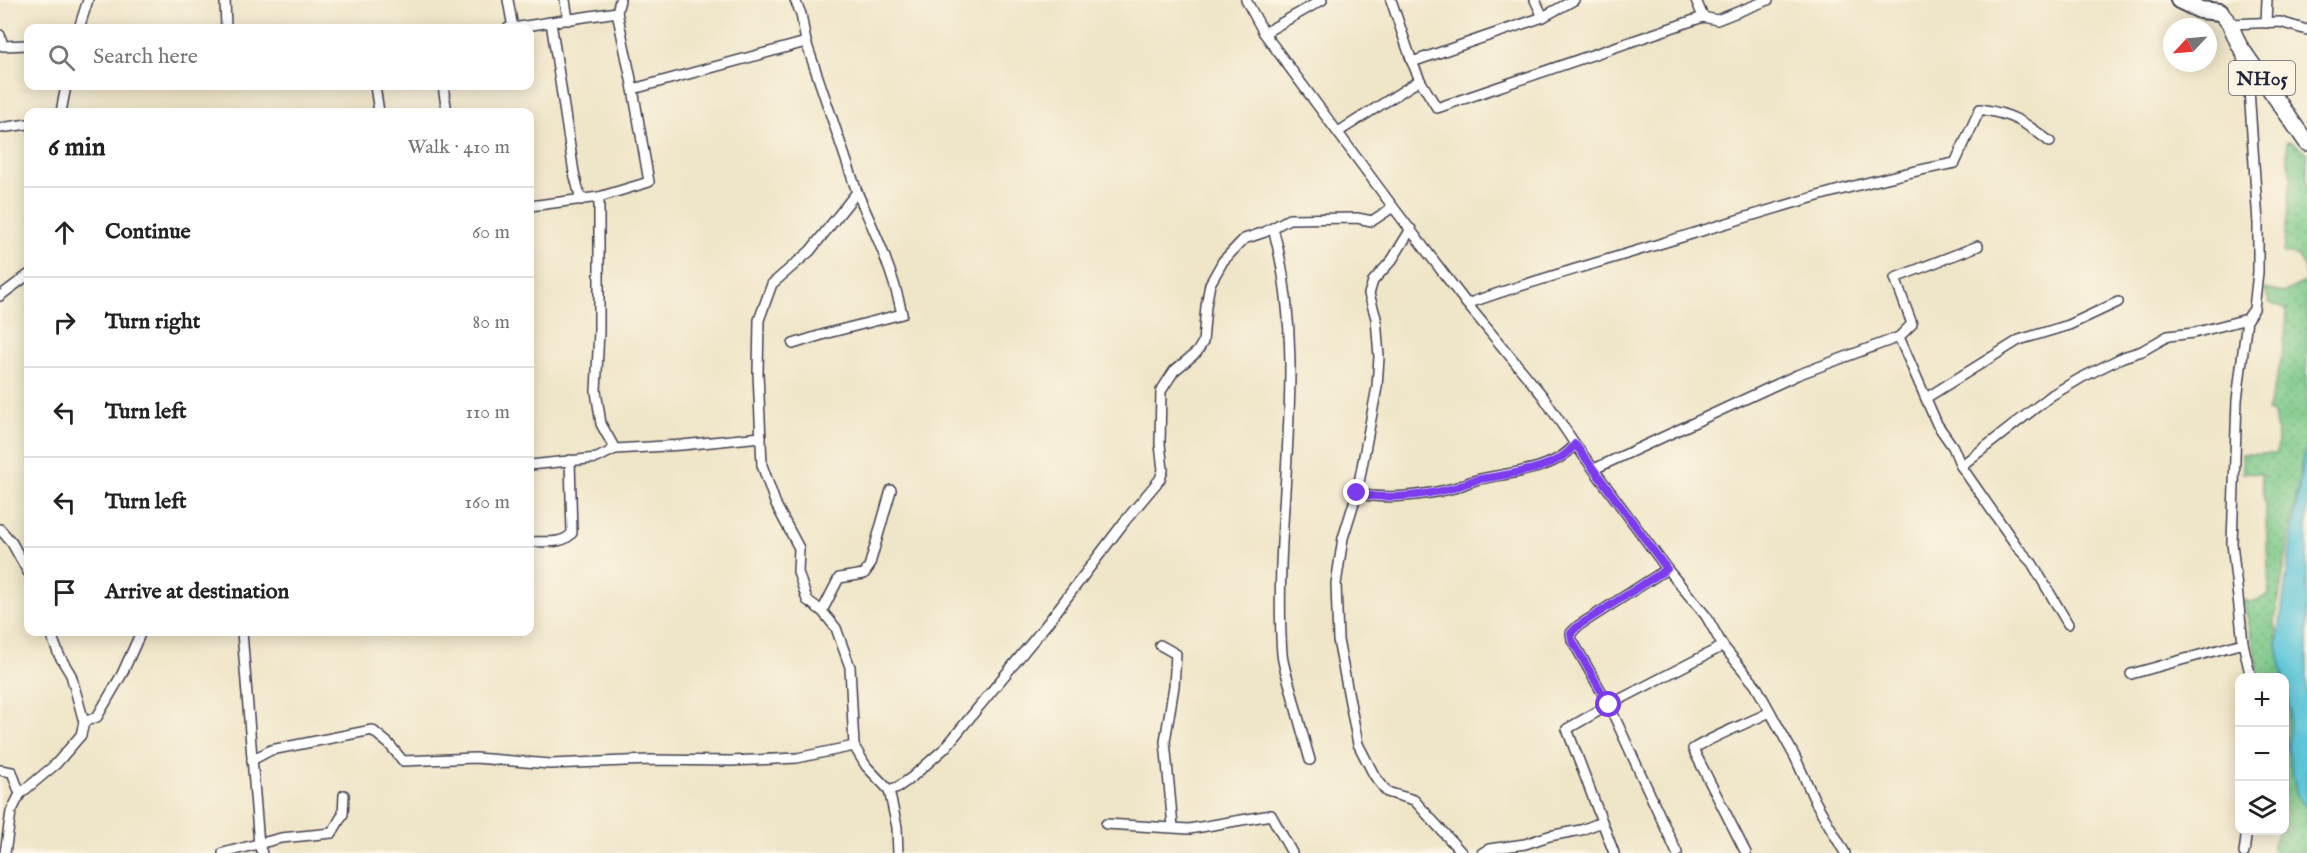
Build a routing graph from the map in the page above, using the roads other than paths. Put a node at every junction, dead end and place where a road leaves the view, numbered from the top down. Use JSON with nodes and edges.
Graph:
{"nodes":[{"id":1,"x":88,"y":0,"type":"edge"},
{"id":2,"x":225,"y":0,"type":"edge"},
{"id":3,"x":508,"y":0,"type":"edge"},
{"id":4,"x":565,"y":0,"type":"edge"},
{"id":5,"x":620,"y":0,"type":"edge"},
{"id":6,"x":795,"y":0,"type":"edge"},
{"id":7,"x":1246,"y":0,"type":"edge"},
{"id":8,"x":1322,"y":0,"type":"edge"},
{"id":9,"x":1390,"y":0,"type":"edge"},
{"id":10,"x":1535,"y":0,"type":"edge"},
{"id":11,"x":1574,"y":0,"type":"edge"},
{"id":12,"x":1696,"y":0,"type":"edge"},
{"id":13,"x":1768,"y":0,"type":"edge"},
{"id":14,"x":2179,"y":0,"type":"edge"},
{"id":15,"x":2267,"y":0,"type":"edge"},
{"id":16,"x":2215,"y":11,"type":"edge"},
{"id":17,"x":617,"y":12,"type":"junction"},
{"id":18,"x":1543,"y":17,"type":"junction"},
{"id":19,"x":1702,"y":17,"type":"junction"},
{"id":20,"x":568,"y":20,"type":"junction"},
{"id":21,"x":551,"y":22,"type":"junction"},
{"id":22,"x":2266,"y":23,"type":"junction"},
{"id":23,"x":80,"y":24,"type":"edge"},
{"id":24,"x":226,"y":24,"type":"edge"},
{"id":25,"x":512,"y":24,"type":"edge"},
{"id":26,"x":534,"y":25,"type":"edge"},
{"id":27,"x":2307,"y":30,"type":"edge"},
{"id":28,"x":1264,"y":33,"type":"junction"},
{"id":29,"x":0,"y":35,"type":"edge"},
{"id":30,"x":806,"y":42,"type":"junction"},
{"id":31,"x":24,"y":45,"type":"edge"},
{"id":32,"x":2239,"y":45,"type":"junction"},
{"id":33,"x":1412,"y":62,"type":"junction"},
{"id":34,"x":1420,"y":80,"type":"junction"},
{"id":35,"x":633,"y":89,"type":"junction"},
{"id":36,"x":65,"y":90,"type":"edge"},
{"id":37,"x":376,"y":90,"type":"edge"},
{"id":38,"x":444,"y":90,"type":"edge"},
{"id":39,"x":62,"y":108,"type":"edge"},
{"id":40,"x":378,"y":108,"type":"edge"},
{"id":41,"x":446,"y":108,"type":"edge"},
{"id":42,"x":24,"y":125,"type":"edge"},
{"id":43,"x":0,"y":128,"type":"edge"},
{"id":44,"x":1338,"y":132,"type":"junction"},
{"id":45,"x":2050,"y":142,"type":"dead end"},
{"id":46,"x":2307,"y":143,"type":"edge"},
{"id":47,"x":857,"y":192,"type":"junction"},
{"id":48,"x":599,"y":197,"type":"junction"},
{"id":49,"x":581,"y":200,"type":"junction"},
{"id":50,"x":534,"y":206,"type":"edge"},
{"id":51,"x":1393,"y":207,"type":"junction"},
{"id":52,"x":1273,"y":228,"type":"junction"},
{"id":53,"x":1411,"y":229,"type":"junction"},
{"id":54,"x":1978,"y":246,"type":"dead end"},
{"id":55,"x":24,"y":278,"type":"edge"},
{"id":56,"x":0,"y":296,"type":"edge"},
{"id":57,"x":2118,"y":302,"type":"dead end"},
{"id":58,"x":1467,"y":304,"type":"junction"},
{"id":59,"x":2247,"y":319,"type":"junction"},
{"id":60,"x":1899,"y":337,"type":"junction"},
{"id":61,"x":793,"y":344,"type":"dead end"},
{"id":62,"x":1926,"y":398,"type":"junction"},
{"id":63,"x":761,"y":437,"type":"junction"},
{"id":64,"x":1575,"y":444,"type":"junction"},
{"id":65,"x":615,"y":449,"type":"junction"},
{"id":66,"x":570,"y":460,"type":"junction"},
{"id":67,"x":534,"y":464,"type":"edge"},
{"id":68,"x":1961,"y":466,"type":"junction"},
{"id":69,"x":1594,"y":469,"type":"junction"},
{"id":70,"x":891,"y":490,"type":"dead end"},
{"id":71,"x":1357,"y":493,"type":"junction"},
{"id":72,"x":0,"y":529,"type":"edge"},
{"id":73,"x":534,"y":542,"type":"edge"},
{"id":74,"x":24,"y":566,"type":"edge"},
{"id":75,"x":1667,"y":569,"type":"junction"},
{"id":76,"x":822,"y":611,"type":"junction"},
{"id":77,"x":2068,"y":624,"type":"dead end"},
{"id":78,"x":52,"y":636,"type":"edge"},
{"id":79,"x":139,"y":636,"type":"edge"},
{"id":80,"x":242,"y":636,"type":"edge"},
{"id":81,"x":2243,"y":643,"type":"junction"},
{"id":82,"x":1160,"y":645,"type":"dead end"},
{"id":83,"x":1724,"y":646,"type":"junction"},
{"id":84,"x":2250,"y":673,"type":"edge"},
{"id":85,"x":2132,"y":674,"type":"dead end"},
{"id":86,"x":1609,"y":705,"type":"junction"},
{"id":87,"x":1770,"y":712,"type":"junction"},
{"id":88,"x":84,"y":722,"type":"junction"},
{"id":89,"x":854,"y":746,"type":"junction"},
{"id":90,"x":252,"y":760,"type":"junction"},
{"id":91,"x":1310,"y":760,"type":"dead end"},
{"id":92,"x":0,"y":770,"type":"edge"},
{"id":93,"x":889,"y":790,"type":"junction"},
{"id":94,"x":20,"y":794,"type":"junction"},
{"id":95,"x":344,"y":795,"type":"dead end"},
{"id":96,"x":1602,"y":822,"type":"junction"},
{"id":97,"x":1106,"y":824,"type":"dead end"},
{"id":98,"x":1173,"y":828,"type":"junction"},
{"id":99,"x":2246,"y":835,"type":"edge"},
{"id":100,"x":260,"y":849,"type":"edge"},
{"id":101,"x":5,"y":853,"type":"edge"},
{"id":102,"x":223,"y":853,"type":"edge"},
{"id":103,"x":898,"y":853,"type":"edge"},
{"id":104,"x":1292,"y":853,"type":"edge"},
{"id":105,"x":1462,"y":853,"type":"edge"},
{"id":106,"x":1482,"y":853,"type":"edge"},
{"id":107,"x":1614,"y":853,"type":"edge"},
{"id":108,"x":1677,"y":853,"type":"edge"},
{"id":109,"x":1746,"y":853,"type":"edge"},
{"id":110,"x":1845,"y":853,"type":"edge"},
{"id":111,"x":2244,"y":853,"type":"edge"}],
"edges":[{"from":1,"to":23,"type":"street"},
{"from":2,"to":24,"type":"street"},
{"from":3,"to":25,"type":"street"},
{"from":4,"to":20,"type":"street"},
{"from":5,"to":17,"type":"street"},
{"from":6,"to":30,"type":"street"},
{"from":7,"to":28,"type":"street"},
{"from":8,"to":28,"type":"street"},
{"from":9,"to":33,"type":"street"},
{"from":10,"to":18,"type":"street"},
{"from":11,"to":18,"type":"street"},
{"from":12,"to":19,"type":"street"},
{"from":13,"to":19,"type":"street"},
{"from":14,"to":16,"type":"highway"},
{"from":15,"to":22,"type":"street"},
{"from":16,"to":22,"type":"street"},
{"from":16,"to":32,"type":"main road","number":"NH05"},
{"from":17,"to":20,"type":"street"},
{"from":17,"to":35,"type":"street"},
{"from":18,"to":33,"type":"street"},
{"from":19,"to":34,"type":"street"},
{"from":20,"to":21,"type":"street"},
{"from":21,"to":26,"type":"street"},
{"from":21,"to":49,"type":"street"},
{"from":22,"to":27,"type":"street"},
{"from":28,"to":44,"type":"street"},
{"from":29,"to":31,"type":"street"},
{"from":30,"to":35,"type":"street"},
{"from":30,"to":47,"type":"street"},
{"from":32,"to":46,"type":"main road","number":"NH05"},
{"from":32,"to":59,"type":"street"},
{"from":33,"to":34,"type":"street"},
{"from":34,"to":44,"type":"street"},
{"from":35,"to":48,"type":"street"},
{"from":36,"to":39,"type":"street"},
{"from":37,"to":40,"type":"street"},
{"from":38,"to":41,"type":"street"},
{"from":42,"to":43,"type":"street"},
{"from":44,"to":51,"type":"street"},
{"from":45,"to":58,"type":"street"},
{"from":47,"to":61,"type":"street"},
{"from":47,"to":63,"type":"street"},
{"from":48,"to":49,"type":"street"},
{"from":48,"to":65,"type":"street"},
{"from":49,"to":50,"type":"street"},
{"from":51,"to":52,"type":"street"},
{"from":51,"to":53,"type":"street"},
{"from":52,"to":91,"type":"street"},
{"from":52,"to":93,"type":"street"},
{"from":53,"to":58,"type":"street"},
{"from":53,"to":71,"type":"street"},
{"from":54,"to":60,"type":"street"},
{"from":55,"to":56,"type":"street"},
{"from":57,"to":62,"type":"street"},
{"from":58,"to":64,"type":"street"},
{"from":59,"to":68,"type":"street"},
{"from":59,"to":81,"type":"street"},
{"from":60,"to":62,"type":"street"},
{"from":60,"to":69,"type":"street"},
{"from":62,"to":68,"type":"street"},
{"from":63,"to":65,"type":"street"},
{"from":63,"to":76,"type":"street"},
{"from":64,"to":69,"type":"street"},
{"from":64,"to":71,"type":"street"},
{"from":65,"to":66,"type":"street"},
{"from":66,"to":67,"type":"street"},
{"from":66,"to":73,"type":"street"},
{"from":68,"to":77,"type":"street"},
{"from":69,"to":75,"type":"street"},
{"from":70,"to":76,"type":"street"},
{"from":71,"to":105,"type":"street"},
{"from":72,"to":74,"type":"street"},
{"from":75,"to":83,"type":"street"},
{"from":75,"to":86,"type":"street"},
{"from":76,"to":89,"type":"street"},
{"from":78,"to":88,"type":"street"},
{"from":79,"to":88,"type":"street"},
{"from":80,"to":90,"type":"street"},
{"from":81,"to":84,"type":"street"},
{"from":81,"to":85,"type":"street"},
{"from":82,"to":98,"type":"street"},
{"from":83,"to":86,"type":"street"},
{"from":83,"to":87,"type":"street"},
{"from":86,"to":96,"type":"street"},
{"from":86,"to":108,"type":"street"},
{"from":87,"to":109,"type":"street"},
{"from":87,"to":110,"type":"street"},
{"from":88,"to":94,"type":"street"},
{"from":89,"to":90,"type":"street"},
{"from":89,"to":93,"type":"street"},
{"from":90,"to":100,"type":"street"},
{"from":92,"to":94,"type":"street"},
{"from":93,"to":103,"type":"street"},
{"from":94,"to":101,"type":"street"},
{"from":95,"to":100,"type":"street"},
{"from":96,"to":106,"type":"street"},
{"from":96,"to":107,"type":"street"},
{"from":97,"to":98,"type":"street"},
{"from":98,"to":104,"type":"street"},
{"from":99,"to":111,"type":"street"},
{"from":100,"to":102,"type":"street"}]}
